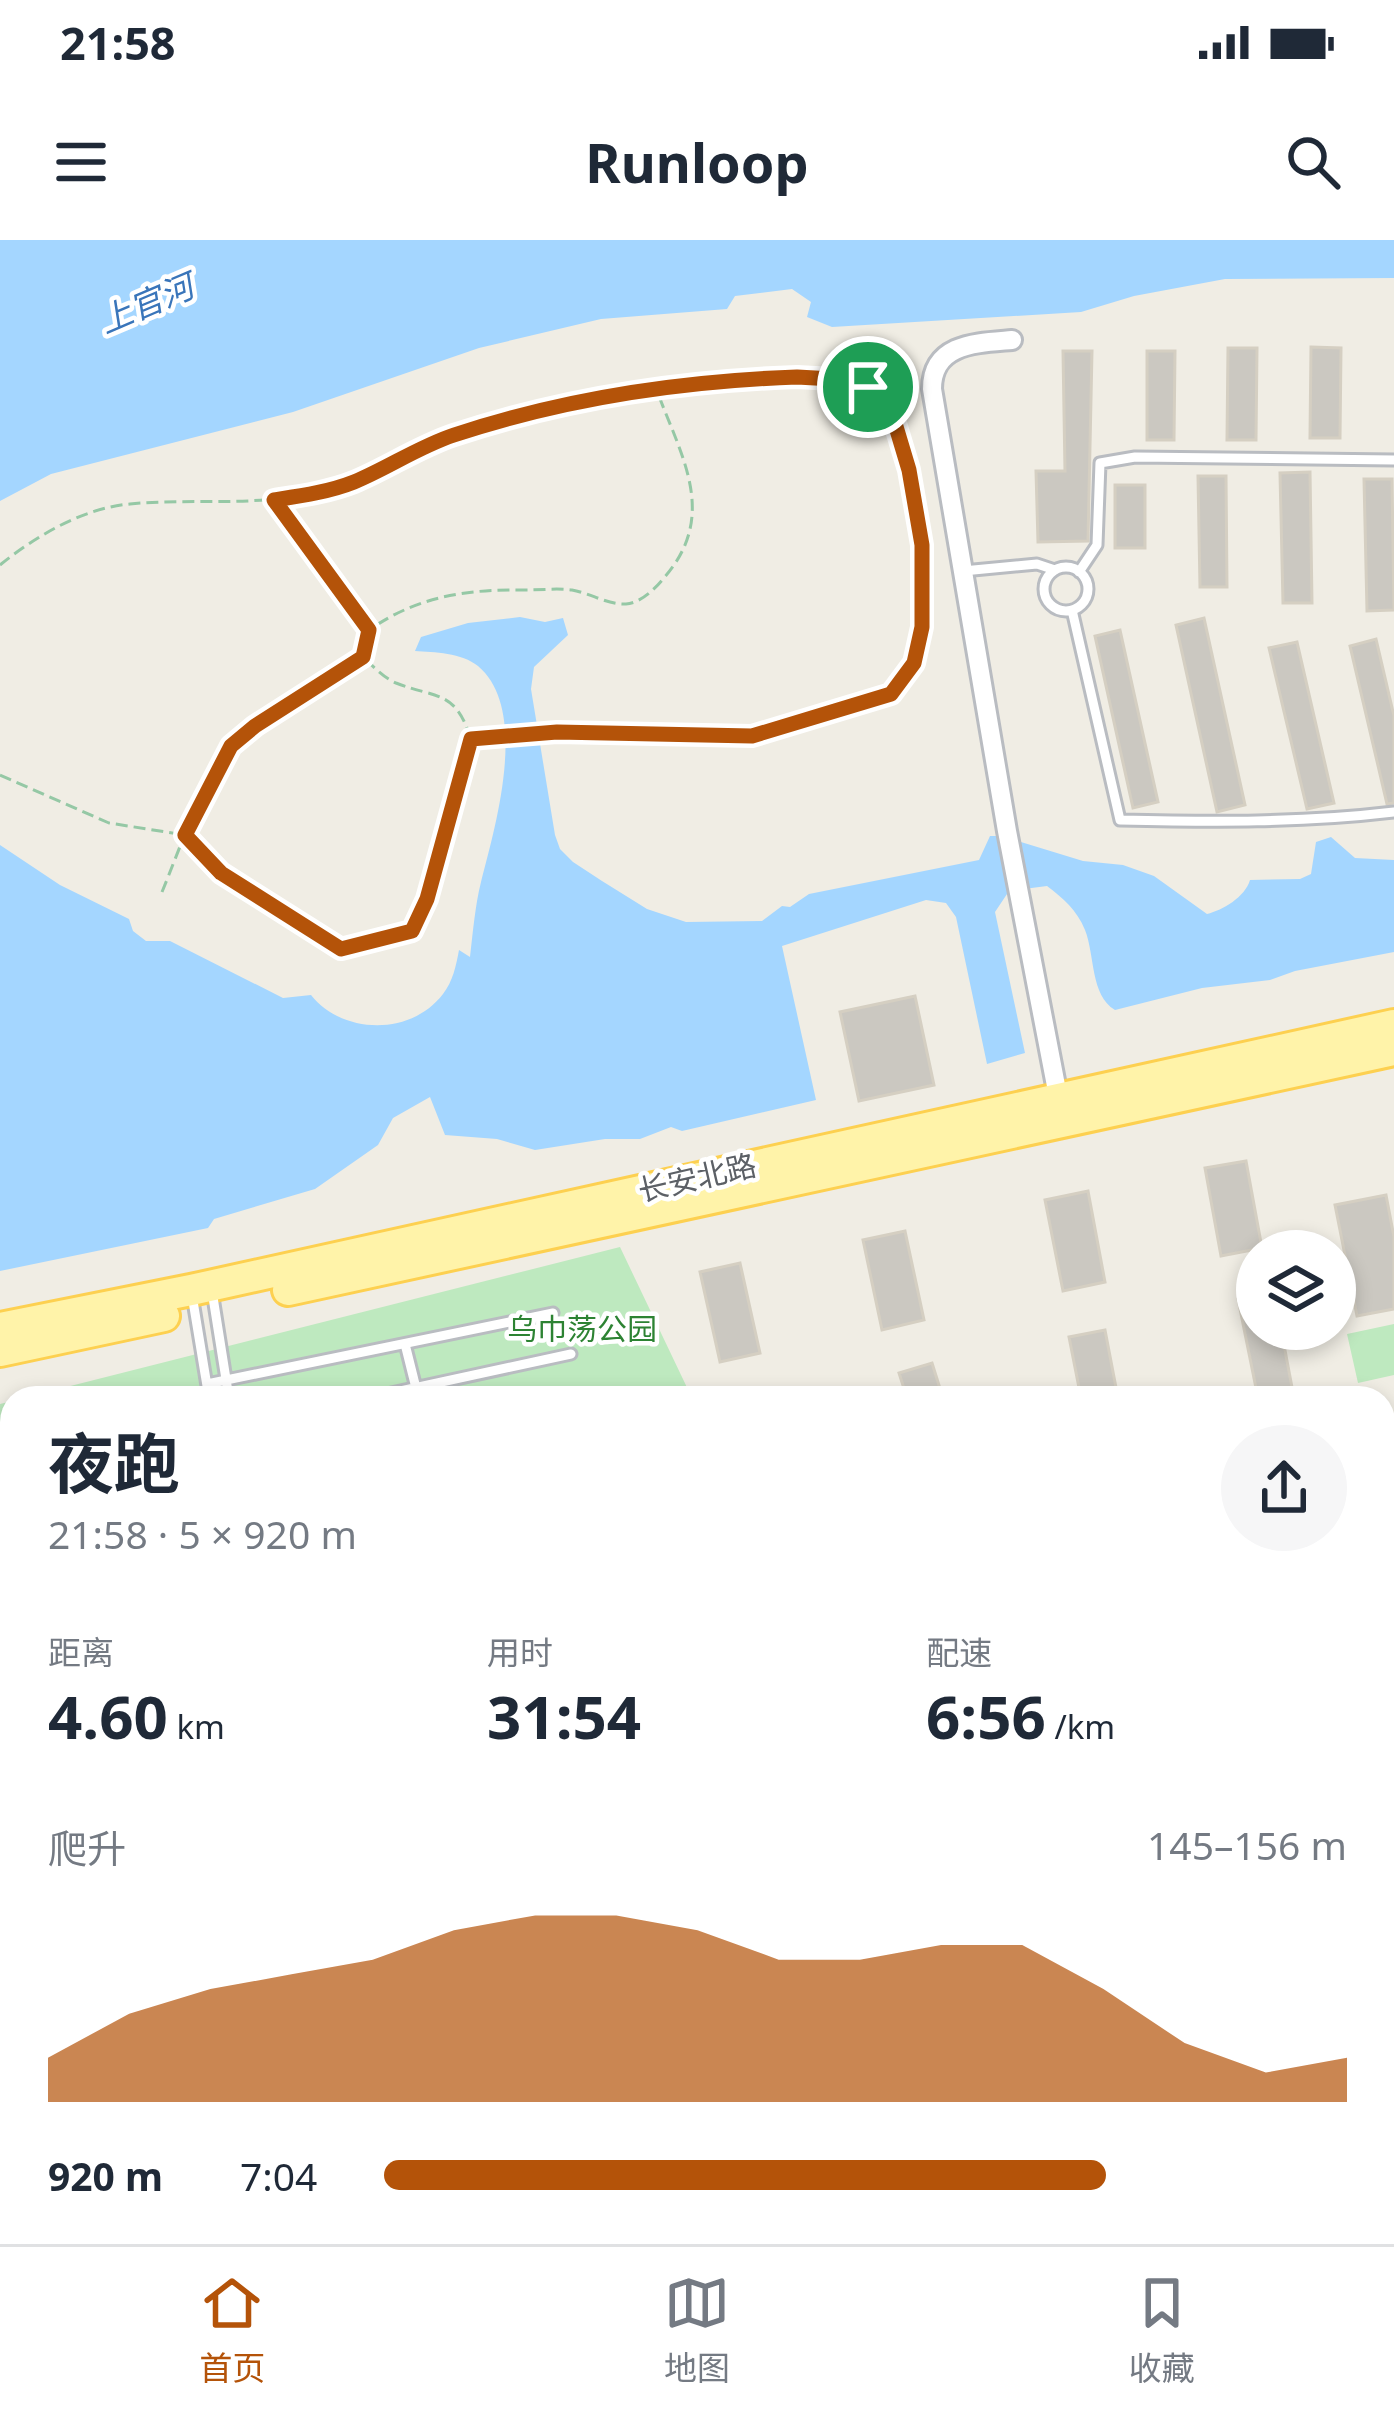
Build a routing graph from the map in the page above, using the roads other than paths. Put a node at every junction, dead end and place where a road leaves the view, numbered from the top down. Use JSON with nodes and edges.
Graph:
{"nodes":[{"id":1,"x":1012,"y":340,"type":"dead end"},
{"id":2,"x":1394,"y":460,"type":"edge"},
{"id":3,"x":1055,"y":570,"type":"junction"},
{"id":4,"x":963,"y":571,"type":"junction"},
{"id":5,"x":1079,"y":572,"type":"junction"},
{"id":6,"x":1072,"y":610,"type":"junction"},
{"id":7,"x":1394,"y":812,"type":"edge"},
{"id":8,"x":1394,"y":1025,"type":"edge"},
{"id":9,"x":1394,"y":1051,"type":"edge"},
{"id":10,"x":1058,"y":1096,"type":"junction"},
{"id":11,"x":203,"y":1298,"type":"junction"},
{"id":12,"x":553,"y":1313,"type":"dead end"},
{"id":13,"x":0,"y":1328,"type":"edge"},
{"id":14,"x":406,"y":1344,"type":"junction"},
{"id":15,"x":0,"y":1351,"type":"edge"},
{"id":16,"x":571,"y":1354,"type":"dead end"},
{"id":17,"x":227,"y":1381,"type":"junction"},
{"id":18,"x":207,"y":1384,"type":"joint"},
{"id":19,"x":228,"y":1386,"type":"edge"},
{"id":20,"x":416,"y":1386,"type":"edge"},
{"id":21,"x":425,"y":1386,"type":"edge"}],
"edges":[{"from":1,"to":4,"type":"street"},
{"from":2,"to":5,"type":"lane"},
{"from":3,"to":4,"type":"lane"},
{"from":3,"to":5,"type":"lane"},
{"from":3,"to":6,"type":"lane"},
{"from":4,"to":10,"type":"street"},
{"from":5,"to":6,"type":"lane"},
{"from":6,"to":7,"type":"lane"},
{"from":8,"to":10,"type":"main road","name":"长安北路"},
{"from":9,"to":11,"type":"main road","name":"长安北路"},
{"from":10,"to":11,"type":"main road","name":"长安北路"},
{"from":11,"to":13,"type":"main road","name":"长安北路"},
{"from":11,"to":15,"type":"main road","name":"长安北路"},
{"from":11,"to":17,"type":"lane"},
{"from":11,"to":18,"type":"lane"},
{"from":12,"to":14,"type":"lane"},
{"from":14,"to":17,"type":"lane"},
{"from":14,"to":20,"type":"lane"},
{"from":16,"to":21,"type":"lane"},
{"from":17,"to":18,"type":"lane"},
{"from":17,"to":19,"type":"lane"}]}
